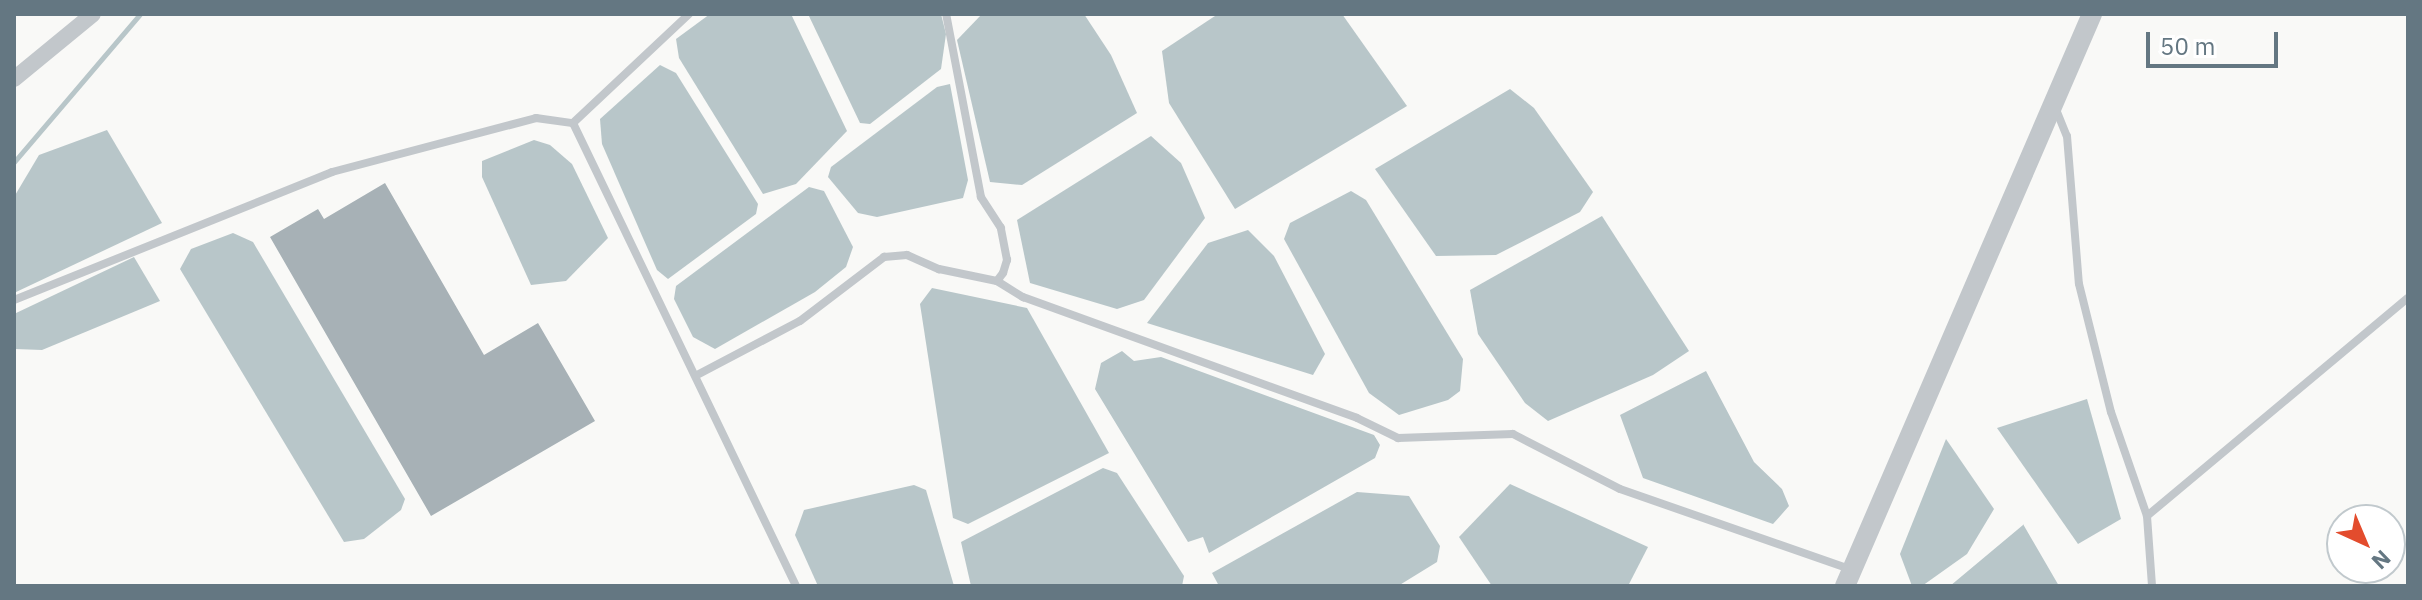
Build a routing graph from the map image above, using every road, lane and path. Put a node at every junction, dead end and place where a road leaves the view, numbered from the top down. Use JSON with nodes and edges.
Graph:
{"nodes":[{"id":1,"x":93,"y":14,"type":"edge"},
{"id":2,"x":689,"y":14,"type":"edge"},
{"id":3,"x":946,"y":14,"type":"edge"},
{"id":4,"x":2092,"y":14,"type":"edge"},
{"id":5,"x":14,"y":79,"type":"edge"},
{"id":6,"x":2052,"y":99,"type":"junction"},
{"id":7,"x":573,"y":123,"type":"junction"},
{"id":8,"x":997,"y":281,"type":"junction"},
{"id":9,"x":2408,"y":298,"type":"edge"},
{"id":10,"x":14,"y":300,"type":"edge"},
{"id":11,"x":697,"y":375,"type":"junction"},
{"id":12,"x":2147,"y":516,"type":"junction"},
{"id":13,"x":1848,"y":578,"type":"edge"},
{"id":14,"x":796,"y":586,"type":"edge"},
{"id":15,"x":2152,"y":586,"type":"edge"}],
"edges":[{"from":1,"to":5,"type":"street"},
{"from":2,"to":7,"type":"lane"},
{"from":3,"to":8,"type":"lane"},
{"from":4,"to":6,"type":"street"},
{"from":6,"to":12,"type":"lane"},
{"from":6,"to":13,"type":"street"},
{"from":7,"to":10,"type":"lane"},
{"from":7,"to":11,"type":"lane"},
{"from":8,"to":11,"type":"lane"},
{"from":8,"to":13,"type":"lane"},
{"from":9,"to":12,"type":"lane"},
{"from":11,"to":14,"type":"lane"},
{"from":12,"to":15,"type":"lane"}]}
